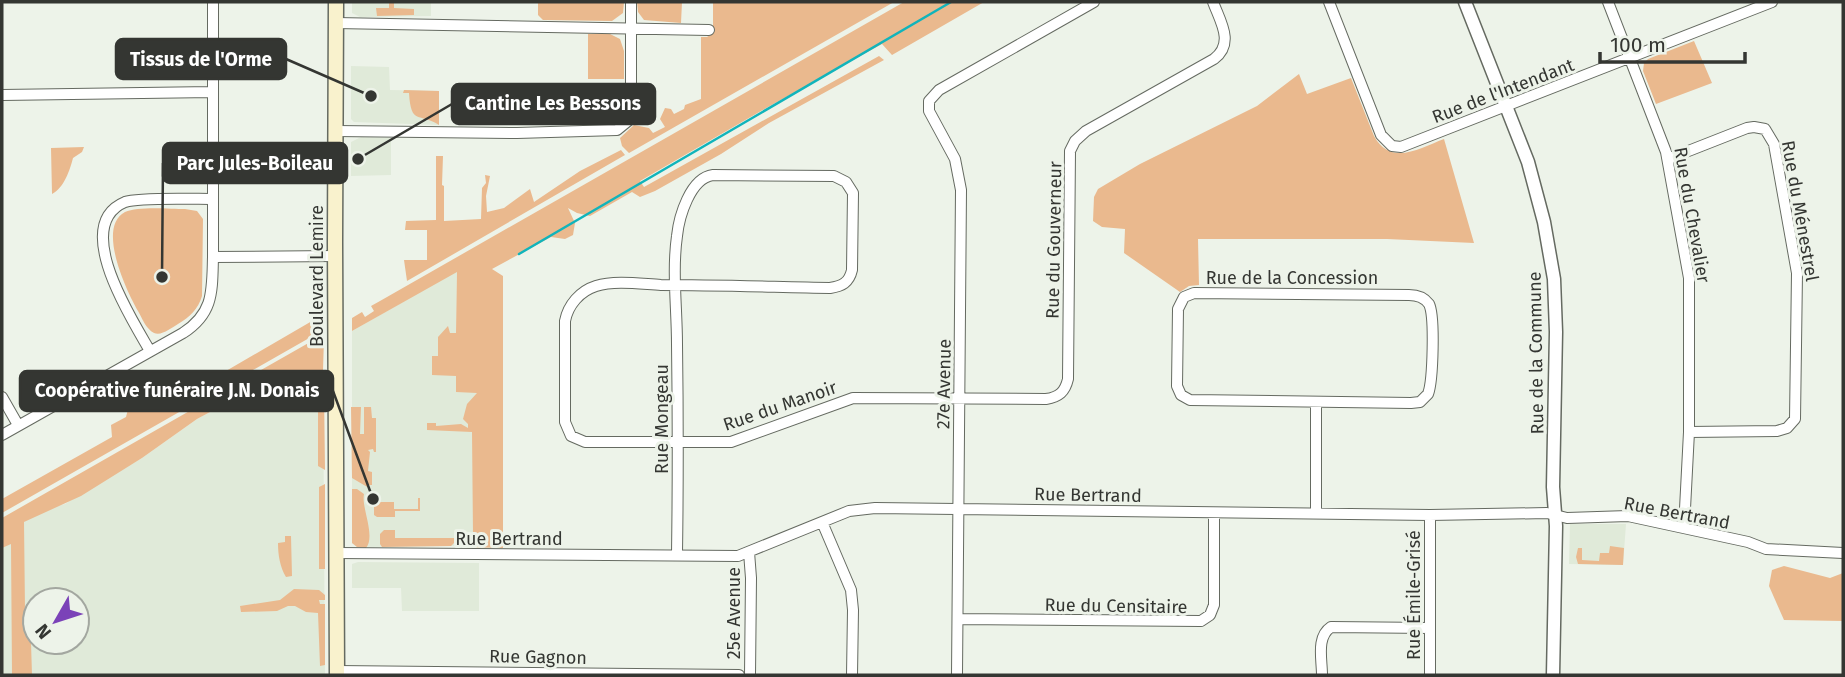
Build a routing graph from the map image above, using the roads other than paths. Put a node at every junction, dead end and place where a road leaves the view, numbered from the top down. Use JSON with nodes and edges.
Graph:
{"nodes":[{"id":1,"x":213,"y":2,"type":"edge"},
{"id":2,"x":336,"y":2,"type":"edge"},
{"id":3,"x":631,"y":2,"type":"edge"},
{"id":4,"x":1094,"y":2,"type":"edge"},
{"id":5,"x":1213,"y":2,"type":"edge"},
{"id":6,"x":1329,"y":2,"type":"edge"},
{"id":7,"x":1465,"y":2,"type":"edge"},
{"id":8,"x":1608,"y":2,"type":"edge"},
{"id":9,"x":1772,"y":2,"type":"edge"},
{"id":10,"x":1748,"y":6,"type":"edge"},
{"id":11,"x":337,"y":23,"type":"junction"},
{"id":12,"x":630,"y":28,"type":"junction"},
{"id":13,"x":709,"y":30,"type":"dead end"},
{"id":14,"x":1630,"y":58,"type":"junction"},
{"id":15,"x":212,"y":92,"type":"junction"},
{"id":16,"x":2,"y":94,"type":"edge"},
{"id":17,"x":1507,"y":106,"type":"junction"},
{"id":18,"x":336,"y":131,"type":"junction"},
{"id":19,"x":1668,"y":159,"type":"junction"},
{"id":20,"x":212,"y":200,"type":"junction"},
{"id":21,"x":213,"y":257,"type":"junction"},
{"id":22,"x":335,"y":257,"type":"junction"},
{"id":23,"x":676,"y":285,"type":"junction"},
{"id":24,"x":150,"y":351,"type":"junction"},
{"id":25,"x":1059,"y":395,"type":"joint"},
{"id":26,"x":2,"y":397,"type":"edge"},
{"id":27,"x":960,"y":399,"type":"junction"},
{"id":28,"x":1316,"y":402,"type":"junction"},
{"id":29,"x":18,"y":425,"type":"junction"},
{"id":30,"x":1689,"y":432,"type":"junction"},
{"id":31,"x":2,"y":435,"type":"edge"},
{"id":32,"x":678,"y":443,"type":"junction"},
{"id":33,"x":958,"y":509,"type":"junction"},
{"id":34,"x":1316,"y":512,"type":"junction"},
{"id":35,"x":1214,"y":513,"type":"junction"},
{"id":36,"x":1554,"y":514,"type":"junction"},
{"id":37,"x":1430,"y":515,"type":"junction"},
{"id":38,"x":822,"y":522,"type":"junction"},
{"id":39,"x":1684,"y":528,"type":"junction"},
{"id":40,"x":749,"y":552,"type":"junction"},
{"id":41,"x":337,"y":553,"type":"junction"},
{"id":42,"x":1843,"y":553,"type":"edge"},
{"id":43,"x":677,"y":554,"type":"junction"},
{"id":44,"x":958,"y":620,"type":"junction"},
{"id":45,"x":1430,"y":628,"type":"junction"},
{"id":46,"x":337,"y":673,"type":"edge"},
{"id":47,"x":739,"y":675,"type":"edge"},
{"id":48,"x":750,"y":675,"type":"edge"},
{"id":49,"x":852,"y":675,"type":"edge"},
{"id":50,"x":957,"y":675,"type":"edge"},
{"id":51,"x":1322,"y":675,"type":"edge"},
{"id":52,"x":1430,"y":675,"type":"edge"},
{"id":53,"x":1553,"y":675,"type":"edge"}],
"edges":[{"from":1,"to":15,"type":"street"},
{"from":2,"to":11,"type":"main road","name":"Boulevard Lemire"},
{"from":3,"to":12,"type":"street"},
{"from":4,"to":27,"type":"street","name":"27e Avenue"},
{"from":5,"to":25,"type":"street","name":"Rue du Gouverneur"},
{"from":6,"to":17,"type":"street","name":"Rue de l'Intendant"},
{"from":7,"to":17,"type":"street","name":"Rue de la Commune"},
{"from":8,"to":14,"type":"street","name":"Rue du Chevalier"},
{"from":9,"to":10,"type":"street","name":"Rue de l'Intendant"},
{"from":10,"to":14,"type":"street","name":"Rue de l'Intendant"},
{"from":11,"to":12,"type":"street"},
{"from":11,"to":18,"type":"main road","name":"Boulevard Lemire"},
{"from":12,"to":13,"type":"street"},
{"from":12,"to":18,"type":"street"},
{"from":14,"to":17,"type":"street","name":"Rue de l'Intendant"},
{"from":14,"to":19,"type":"street","name":"Rue du Chevalier"},
{"from":15,"to":16,"type":"street"},
{"from":15,"to":20,"type":"street"},
{"from":17,"to":36,"type":"street","name":"Rue de la Commune"},
{"from":18,"to":22,"type":"main road","name":"Boulevard Lemire"},
{"from":19,"to":30,"type":"street","name":"Rue du Chevalier"},
{"from":19,"to":30,"type":"street","name":"Rue du Ménestrel"},
{"from":20,"to":21,"type":"street"},
{"from":20,"to":24,"type":"street"},
{"from":21,"to":22,"type":"street"},
{"from":21,"to":24,"type":"street"},
{"from":22,"to":41,"type":"main road","name":"Boulevard Lemire"},
{"from":23,"to":23,"type":"street","name":"Rue du Manoir"},
{"from":23,"to":32,"type":"street","name":"Rue Mongeau"},
{"from":23,"to":32,"type":"street","name":"Rue du Manoir"},
{"from":24,"to":29,"type":"street"},
{"from":25,"to":27,"type":"street","name":"Rue du Manoir"},
{"from":26,"to":29,"type":"street"},
{"from":27,"to":32,"type":"street","name":"Rue du Manoir"},
{"from":27,"to":33,"type":"street","name":"27e Avenue"},
{"from":28,"to":28,"type":"street","name":"Rue de la Concession"},
{"from":28,"to":34,"type":"street"},
{"from":29,"to":31,"type":"street"},
{"from":30,"to":39,"type":"street","name":"Rue du Chevalier"},
{"from":32,"to":43,"type":"street","name":"Rue Mongeau"},
{"from":33,"to":35,"type":"street","name":"Rue Bertrand"},
{"from":33,"to":38,"type":"street","name":"Rue Bertrand"},
{"from":33,"to":44,"type":"street","name":"27e Avenue"},
{"from":34,"to":35,"type":"street","name":"Rue Bertrand"},
{"from":34,"to":37,"type":"street","name":"Rue Bertrand"},
{"from":35,"to":44,"type":"street","name":"Rue du Censitaire"},
{"from":36,"to":37,"type":"street","name":"Rue Bertrand"},
{"from":36,"to":39,"type":"street","name":"Rue Bertrand"},
{"from":36,"to":53,"type":"street","name":"Rue de la Commune"},
{"from":37,"to":45,"type":"street","name":"Rue Émile-Grisé"},
{"from":38,"to":40,"type":"street","name":"Rue Bertrand"},
{"from":38,"to":49,"type":"street"},
{"from":39,"to":42,"type":"street","name":"Rue Bertrand"},
{"from":40,"to":43,"type":"street","name":"Rue Bertrand"},
{"from":40,"to":48,"type":"street","name":"25e Avenue"},
{"from":41,"to":43,"type":"street","name":"Rue Bertrand"},
{"from":41,"to":46,"type":"main road","name":"Boulevard Lemire"},
{"from":44,"to":50,"type":"street","name":"27e Avenue"},
{"from":45,"to":51,"type":"street"},
{"from":45,"to":52,"type":"street","name":"Rue Émile-Grisé"},
{"from":46,"to":47,"type":"street","name":"Rue Gagnon"}]}
